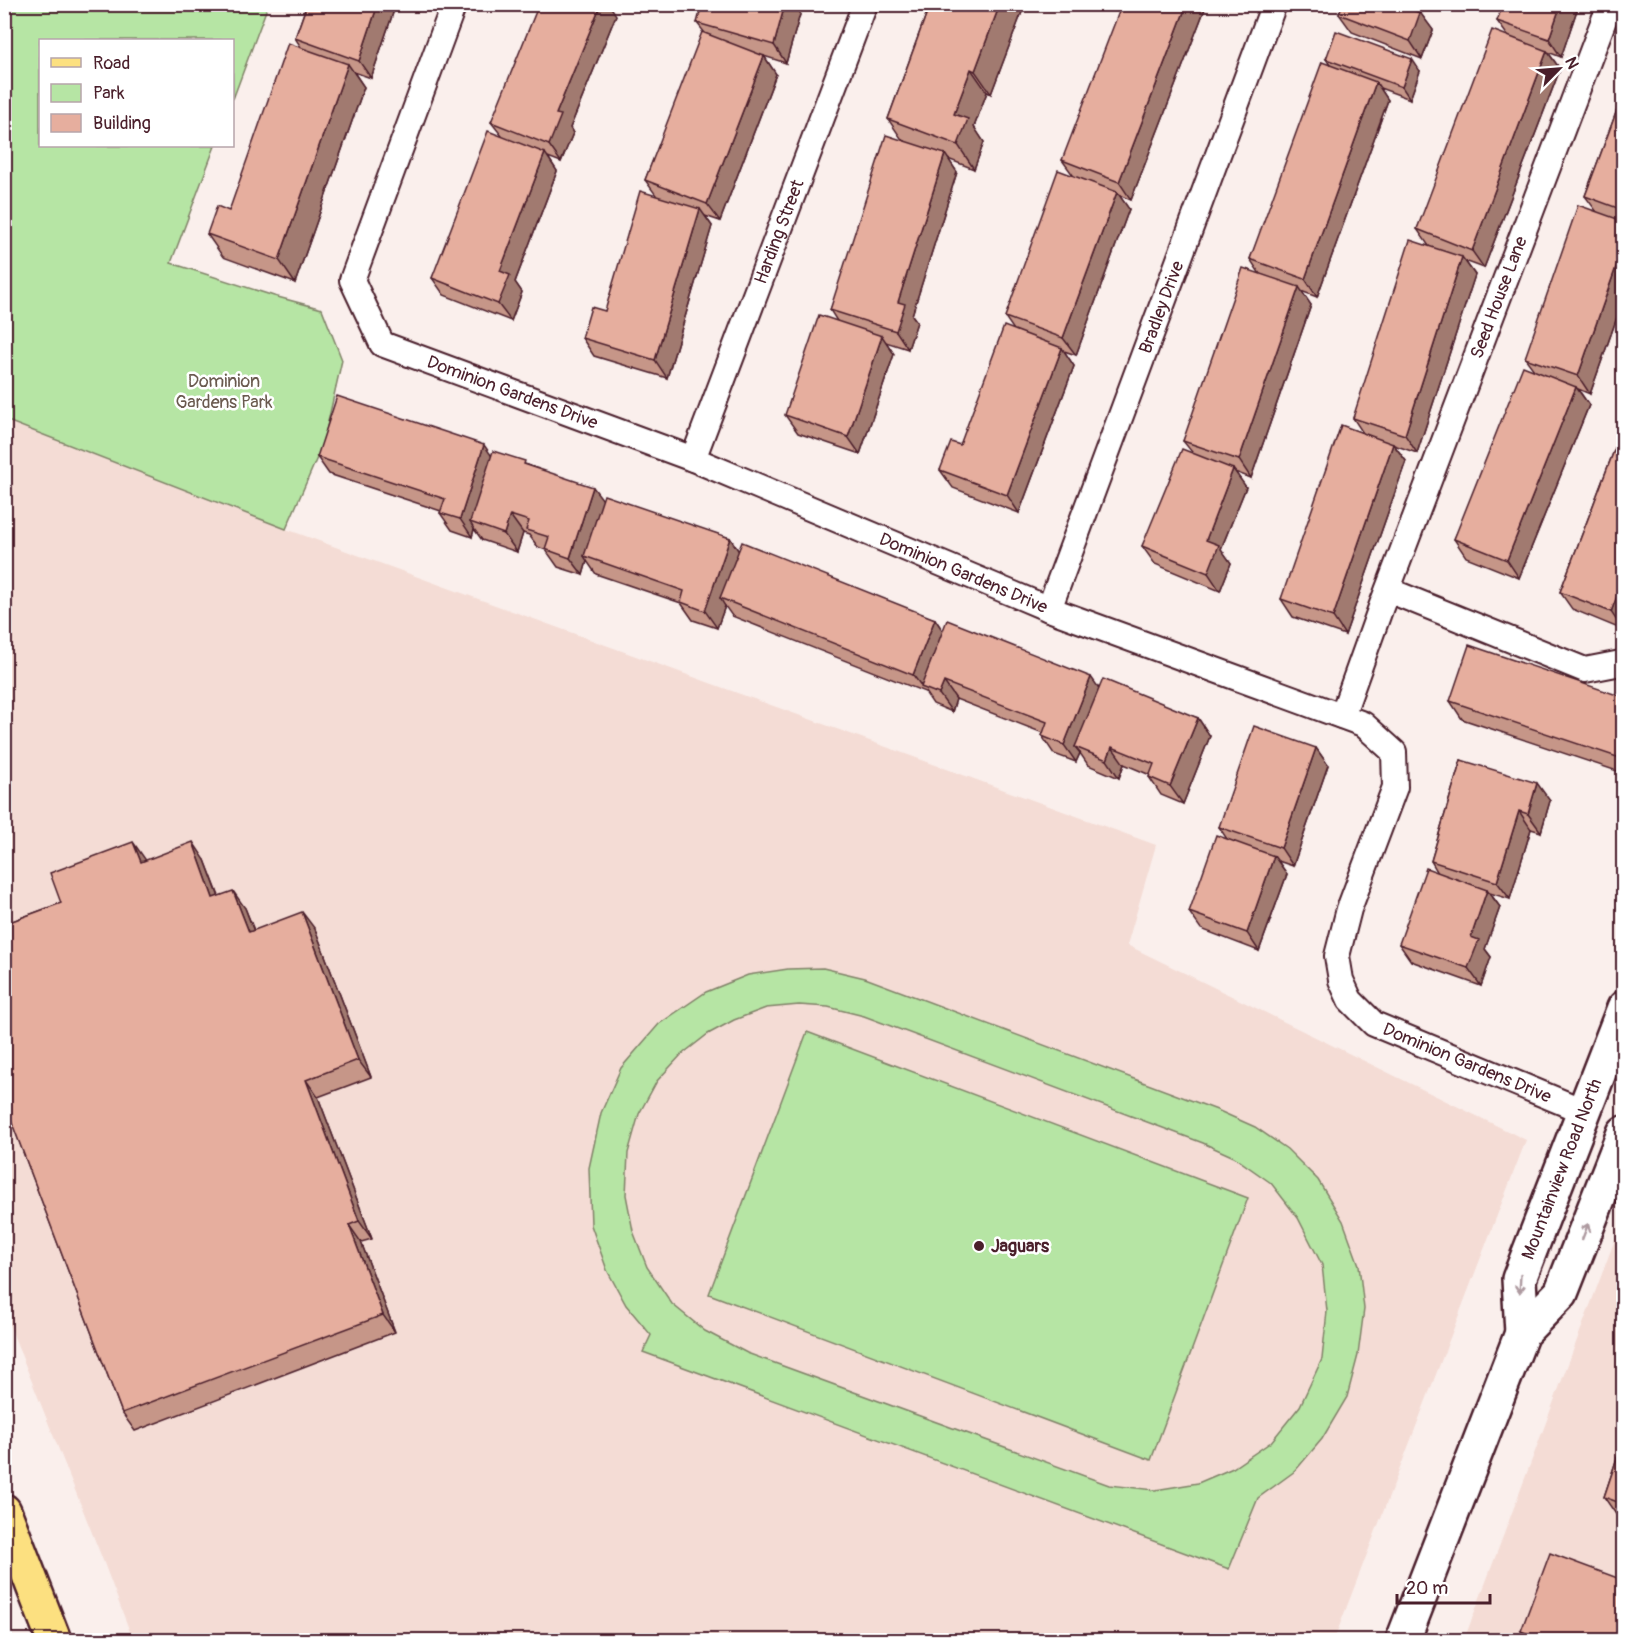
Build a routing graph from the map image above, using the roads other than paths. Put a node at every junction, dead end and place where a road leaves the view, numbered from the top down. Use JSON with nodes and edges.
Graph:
{"nodes":[{"id":1,"x":454,"y":4,"type":"edge"},
{"id":2,"x":865,"y":4,"type":"edge"},
{"id":3,"x":1274,"y":4,"type":"edge"},
{"id":4,"x":1610,"y":4,"type":"edge"},
{"id":5,"x":693,"y":459,"type":"junction"},
{"id":6,"x":1388,"y":590,"type":"junction"},
{"id":7,"x":1049,"y":609,"type":"junction"},
{"id":8,"x":1623,"y":662,"type":"edge"},
{"id":9,"x":1342,"y":716,"type":"junction"},
{"id":10,"x":1623,"y":1008,"type":"edge"},
{"id":11,"x":1582,"y":1111,"type":"junction"},
{"id":12,"x":1623,"y":1126,"type":"edge"},
{"id":13,"x":1623,"y":1133,"type":"edge"},
{"id":14,"x":1522,"y":1333,"type":"junction"},
{"id":15,"x":4,"y":1511,"type":"edge"},
{"id":16,"x":54,"y":1641,"type":"edge"},
{"id":17,"x":1403,"y":1641,"type":"edge"}],
"edges":[{"from":1,"to":5,"type":"street","name":"Dominion Gardens Drive"},
{"from":2,"to":5,"type":"street","name":"Harding Street"},
{"from":3,"to":7,"type":"street","name":"Bradley Drive"},
{"from":4,"to":6,"type":"street","name":"Seed House Lane"},
{"from":5,"to":7,"type":"street","name":"Dominion Gardens Drive"},
{"from":6,"to":8,"type":"street"},
{"from":6,"to":9,"type":"street","name":"Seed House Lane"},
{"from":7,"to":9,"type":"street","name":"Dominion Gardens Drive"},
{"from":9,"to":11,"type":"street","name":"Dominion Gardens Drive"},
{"from":10,"to":11,"type":"main road","name":"Mountainview Road North"},
{"from":11,"to":12,"type":"main road"},
{"from":11,"to":14,"type":"main road","name":"Mountainview Road North","one_way":true},
{"from":14,"to":13,"type":"main road","name":"Mountainview Road North","one_way":true},
{"from":14,"to":17,"type":"main road","name":"Mountainview Road North"},
{"from":15,"to":16,"type":"main road"}]}
